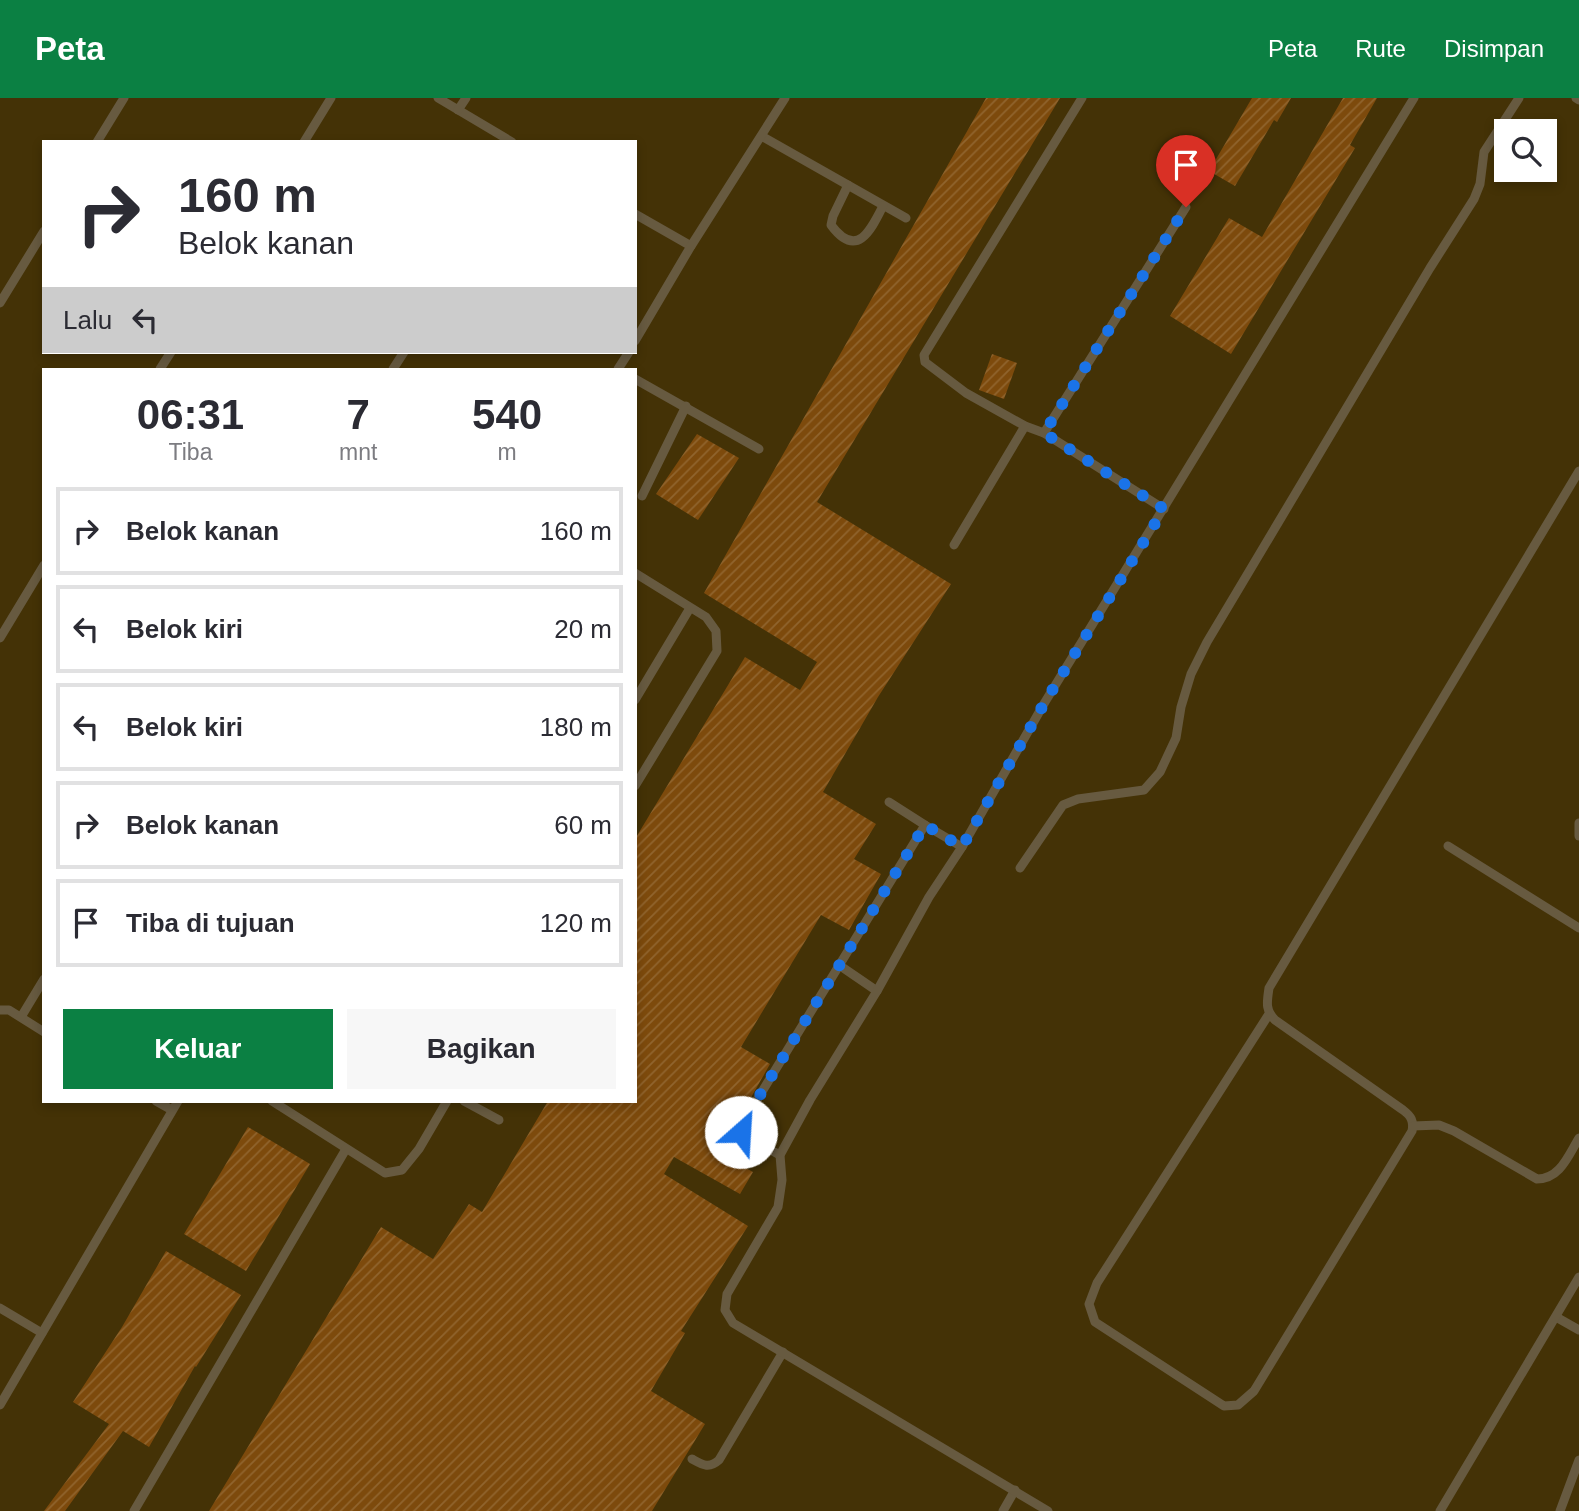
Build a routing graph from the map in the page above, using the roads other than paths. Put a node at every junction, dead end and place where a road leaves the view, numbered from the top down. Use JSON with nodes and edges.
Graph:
{"nodes":[{"id":1,"x":124,"y":98,"type":"edge"},
{"id":2,"x":331,"y":98,"type":"edge"},
{"id":3,"x":438,"y":98,"type":"edge"},
{"id":4,"x":466,"y":98,"type":"edge"},
{"id":5,"x":785,"y":98,"type":"edge"},
{"id":6,"x":1082,"y":98,"type":"edge"},
{"id":7,"x":1415,"y":98,"type":"edge"},
{"id":8,"x":1519,"y":98,"type":"edge"},
{"id":9,"x":458,"y":110,"type":"junction"},
{"id":10,"x":763,"y":137,"type":"junction"},
{"id":11,"x":98,"y":140,"type":"edge"},
{"id":12,"x":305,"y":140,"type":"edge"},
{"id":13,"x":509,"y":140,"type":"edge"},
{"id":14,"x":848,"y":185,"type":"junction"},
{"id":15,"x":883,"y":206,"type":"junction"},
{"id":16,"x":1186,"y":207,"type":"dead end"},
{"id":17,"x":637,"y":215,"type":"edge"},
{"id":18,"x":906,"y":218,"type":"dead end"},
{"id":19,"x":42,"y":234,"type":"edge"},
{"id":20,"x":691,"y":246,"type":"junction"},
{"id":21,"x":0,"y":303,"type":"edge"},
{"id":22,"x":637,"y":338,"type":"edge"},
{"id":23,"x":637,"y":380,"type":"edge"},
{"id":24,"x":686,"y":406,"type":"junction"},
{"id":25,"x":1025,"y":426,"type":"junction"},
{"id":26,"x":1044,"y":433,"type":"junction"},
{"id":27,"x":759,"y":449,"type":"dead end"},
{"id":28,"x":1579,"y":471,"type":"edge"},
{"id":29,"x":642,"y":496,"type":"dead end"},
{"id":30,"x":1164,"y":509,"type":"junction"},
{"id":31,"x":954,"y":545,"type":"dead end"},
{"id":32,"x":42,"y":568,"type":"edge"},
{"id":33,"x":637,"y":574,"type":"edge"},
{"id":34,"x":690,"y":608,"type":"junction"},
{"id":35,"x":0,"y":638,"type":"edge"},
{"id":36,"x":637,"y":697,"type":"edge"},
{"id":37,"x":637,"y":783,"type":"edge"},
{"id":38,"x":888,"y":802,"type":"dead end"},
{"id":39,"x":1579,"y":824,"type":"edge"},
{"id":40,"x":925,"y":825,"type":"junction"},
{"id":41,"x":1579,"y":836,"type":"edge"},
{"id":42,"x":1448,"y":846,"type":"dead end"},
{"id":43,"x":962,"y":847,"type":"junction"},
{"id":44,"x":1020,"y":868,"type":"dead end"},
{"id":45,"x":1579,"y":928,"type":"edge"},
{"id":46,"x":839,"y":965,"type":"junction"},
{"id":47,"x":42,"y":982,"type":"edge"},
{"id":48,"x":877,"y":991,"type":"junction"},
{"id":49,"x":0,"y":1010,"type":"edge"},
{"id":50,"x":1269,"y":1014,"type":"junction"},
{"id":51,"x":21,"y":1017,"type":"junction"},
{"id":52,"x":42,"y":1031,"type":"edge"},
{"id":53,"x":160,"y":1103,"type":"edge"},
{"id":54,"x":177,"y":1103,"type":"edge"},
{"id":55,"x":275,"y":1103,"type":"edge"},
{"id":56,"x":446,"y":1103,"type":"edge"},
{"id":57,"x":468,"y":1103,"type":"edge"},
{"id":58,"x":172,"y":1110,"type":"junction"},
{"id":59,"x":499,"y":1120,"type":"dead end"},
{"id":60,"x":1413,"y":1126,"type":"junction"},
{"id":61,"x":1579,"y":1138,"type":"edge"},
{"id":62,"x":346,"y":1149,"type":"junction"},
{"id":63,"x":780,"y":1155,"type":"junction"},
{"id":64,"x":1579,"y":1278,"type":"edge"},
{"id":65,"x":0,"y":1308,"type":"edge"},
{"id":66,"x":1556,"y":1317,"type":"junction"},
{"id":67,"x":1579,"y":1330,"type":"edge"},
{"id":68,"x":42,"y":1333,"type":"junction"},
{"id":69,"x":783,"y":1352,"type":"junction"},
{"id":70,"x":0,"y":1405,"type":"edge"},
{"id":71,"x":692,"y":1459,"type":"dead end"},
{"id":72,"x":1579,"y":1460,"type":"edge"},
{"id":73,"x":1015,"y":1490,"type":"junction"},
{"id":74,"x":134,"y":1511,"type":"edge"},
{"id":75,"x":1003,"y":1511,"type":"edge"},
{"id":76,"x":1048,"y":1511,"type":"edge"},
{"id":77,"x":1440,"y":1511,"type":"edge"},
{"id":78,"x":1560,"y":1511,"type":"edge"}],
"edges":[{"from":1,"to":11,"type":"lane"},
{"from":2,"to":12,"type":"lane"},
{"from":3,"to":9,"type":"lane"},
{"from":4,"to":9,"type":"lane"},
{"from":5,"to":10,"type":"lane"},
{"from":6,"to":25,"type":"lane"},
{"from":7,"to":30,"type":"lane"},
{"from":8,"to":44,"type":"lane"},
{"from":9,"to":13,"type":"lane"},
{"from":10,"to":14,"type":"lane"},
{"from":10,"to":20,"type":"lane"},
{"from":14,"to":15,"type":"lane"},
{"from":14,"to":15,"type":"lane"},
{"from":15,"to":18,"type":"lane"},
{"from":16,"to":26,"type":"lane"},
{"from":17,"to":20,"type":"lane"},
{"from":19,"to":21,"type":"lane"},
{"from":20,"to":22,"type":"lane"},
{"from":23,"to":24,"type":"lane"},
{"from":24,"to":27,"type":"lane"},
{"from":24,"to":29,"type":"lane"},
{"from":25,"to":26,"type":"lane"},
{"from":25,"to":31,"type":"lane"},
{"from":26,"to":30,"type":"lane"},
{"from":28,"to":50,"type":"lane"},
{"from":30,"to":43,"type":"lane"},
{"from":32,"to":35,"type":"lane"},
{"from":33,"to":34,"type":"lane"},
{"from":34,"to":36,"type":"lane"},
{"from":34,"to":37,"type":"lane"},
{"from":38,"to":40,"type":"lane"},
{"from":39,"to":41,"type":"lane"},
{"from":40,"to":43,"type":"lane"},
{"from":40,"to":46,"type":"lane"},
{"from":42,"to":45,"type":"lane"},
{"from":43,"to":48,"type":"lane"},
{"from":46,"to":48,"type":"lane"},
{"from":46,"to":63,"type":"lane"},
{"from":47,"to":51,"type":"lane"},
{"from":48,"to":63,"type":"lane"},
{"from":49,"to":51,"type":"lane"},
{"from":50,"to":60,"type":"lane"},
{"from":50,"to":60,"type":"lane"},
{"from":51,"to":52,"type":"lane"},
{"from":53,"to":58,"type":"lane"},
{"from":54,"to":58,"type":"lane"},
{"from":55,"to":62,"type":"lane"},
{"from":56,"to":62,"type":"lane"},
{"from":57,"to":59,"type":"lane"},
{"from":58,"to":68,"type":"lane"},
{"from":60,"to":61,"type":"lane"},
{"from":62,"to":74,"type":"lane"},
{"from":63,"to":69,"type":"lane"},
{"from":64,"to":66,"type":"lane"},
{"from":65,"to":68,"type":"lane"},
{"from":66,"to":67,"type":"lane"},
{"from":66,"to":77,"type":"lane"},
{"from":68,"to":70,"type":"lane"},
{"from":69,"to":71,"type":"lane"},
{"from":69,"to":73,"type":"lane"},
{"from":72,"to":78,"type":"lane"},
{"from":73,"to":75,"type":"lane"},
{"from":73,"to":76,"type":"lane"}]}
